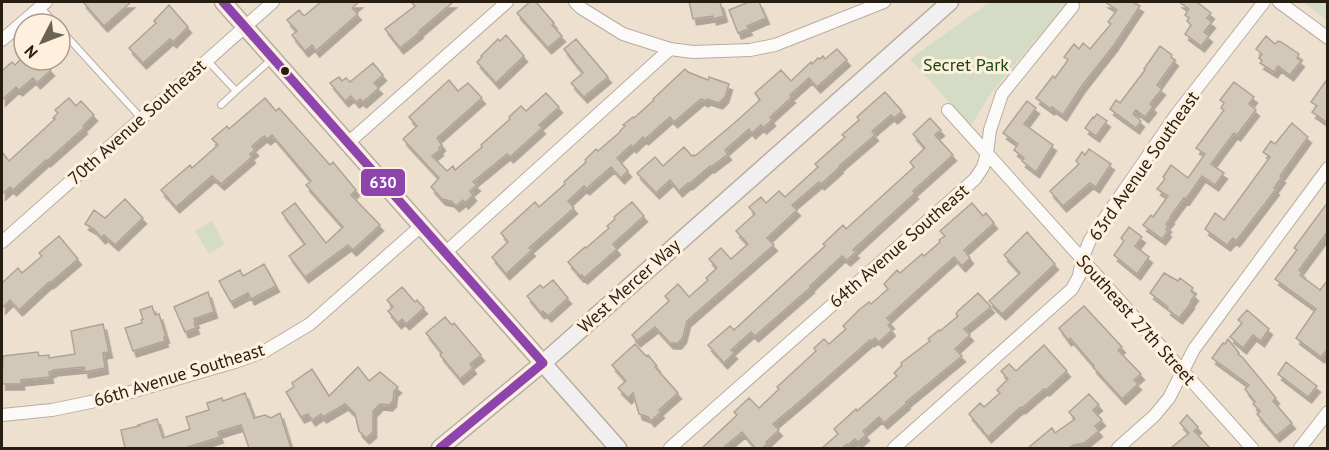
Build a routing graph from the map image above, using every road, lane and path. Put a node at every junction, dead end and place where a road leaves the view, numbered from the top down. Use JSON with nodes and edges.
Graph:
{"nodes":[{"id":1,"x":223,"y":2,"type":"edge"},
{"id":2,"x":273,"y":2,"type":"edge"},
{"id":3,"x":507,"y":2,"type":"edge"},
{"id":4,"x":575,"y":2,"type":"edge"},
{"id":5,"x":884,"y":2,"type":"edge"},
{"id":6,"x":946,"y":2,"type":"edge"},
{"id":7,"x":1264,"y":2,"type":"edge"},
{"id":8,"x":1279,"y":2,"type":"edge"},
{"id":9,"x":43,"y":4,"type":"edge"},
{"id":10,"x":1073,"y":6,"type":"dead end"},
{"id":11,"x":245,"y":27,"type":"junction"},
{"id":12,"x":1328,"y":38,"type":"edge"},
{"id":13,"x":2,"y":40,"type":"edge"},
{"id":14,"x":72,"y":42,"type":"edge"},
{"id":15,"x":670,"y":49,"type":"junction"},
{"id":16,"x":273,"y":58,"type":"junction"},
{"id":17,"x":207,"y":60,"type":"junction"},
{"id":18,"x":236,"y":92,"type":"junction"},
{"id":19,"x":221,"y":105,"type":"dead end"},
{"id":20,"x":948,"y":110,"type":"dead end"},
{"id":21,"x":141,"y":118,"type":"junction"},
{"id":22,"x":348,"y":143,"type":"junction"},
{"id":23,"x":987,"y":153,"type":"junction"},
{"id":24,"x":1328,"y":168,"type":"edge"},
{"id":25,"x":421,"y":226,"type":"junction"},
{"id":26,"x":2,"y":242,"type":"edge"},
{"id":27,"x":445,"y":253,"type":"junction"},
{"id":28,"x":1082,"y":259,"type":"junction"},
{"id":29,"x":543,"y":363,"type":"junction"},
{"id":30,"x":1183,"y":371,"type":"junction"},
{"id":31,"x":1328,"y":412,"type":"edge"},
{"id":32,"x":2,"y":415,"type":"edge"},
{"id":33,"x":2,"y":432,"type":"edge"},
{"id":34,"x":2,"y":444,"type":"edge"},
{"id":35,"x":440,"y":448,"type":"edge"},
{"id":36,"x":618,"y":448,"type":"edge"},
{"id":37,"x":670,"y":448,"type":"edge"},
{"id":38,"x":894,"y":448,"type":"edge"},
{"id":39,"x":1118,"y":448,"type":"edge"},
{"id":40,"x":1252,"y":448,"type":"edge"},
{"id":41,"x":1300,"y":448,"type":"edge"}],
"edges":[{"from":1,"to":11,"type":"street"},
{"from":2,"to":11,"type":"street","name":"70th Avenue Southeast"},
{"from":3,"to":22,"type":"street"},
{"from":4,"to":15,"type":"street"},
{"from":5,"to":15,"type":"street"},
{"from":6,"to":29,"type":"street","name":"West Mercer Way"},
{"from":7,"to":28,"type":"street","name":"63rd Avenue Southeast"},
{"from":8,"to":12,"type":"street"},
{"from":9,"to":13,"type":"street"},
{"from":10,"to":23,"type":"street","name":"64th Avenue Southeast"},
{"from":11,"to":16,"type":"street"},
{"from":11,"to":17,"type":"street","name":"70th Avenue Southeast"},
{"from":14,"to":21,"type":"lane"},
{"from":15,"to":27,"type":"street"},
{"from":16,"to":18,"type":"lane"},
{"from":16,"to":22,"type":"street"},
{"from":17,"to":18,"type":"lane"},
{"from":17,"to":21,"type":"street","name":"70th Avenue Southeast"},
{"from":18,"to":19,"type":"lane"},
{"from":20,"to":23,"type":"street","name":"Southeast 27th Street"},
{"from":21,"to":26,"type":"street","name":"70th Avenue Southeast"},
{"from":22,"to":25,"type":"street"},
{"from":23,"to":28,"type":"street","name":"Southeast 27th Street"},
{"from":23,"to":37,"type":"street","name":"64th Avenue Southeast"},
{"from":24,"to":30,"type":"street"},
{"from":25,"to":27,"type":"street"},
{"from":25,"to":32,"type":"street","name":"66th Avenue Southeast"},
{"from":27,"to":29,"type":"street"},
{"from":28,"to":30,"type":"street","name":"Southeast 27th Street"},
{"from":28,"to":38,"type":"street","name":"63rd Avenue Southeast"},
{"from":29,"to":35,"type":"street","name":"West Mercer Way"},
{"from":29,"to":36,"type":"street"},
{"from":30,"to":39,"type":"street"},
{"from":30,"to":40,"type":"street","name":"Southeast 27th Street"},
{"from":31,"to":41,"type":"street"},
{"from":33,"to":34,"type":"path"}]}
